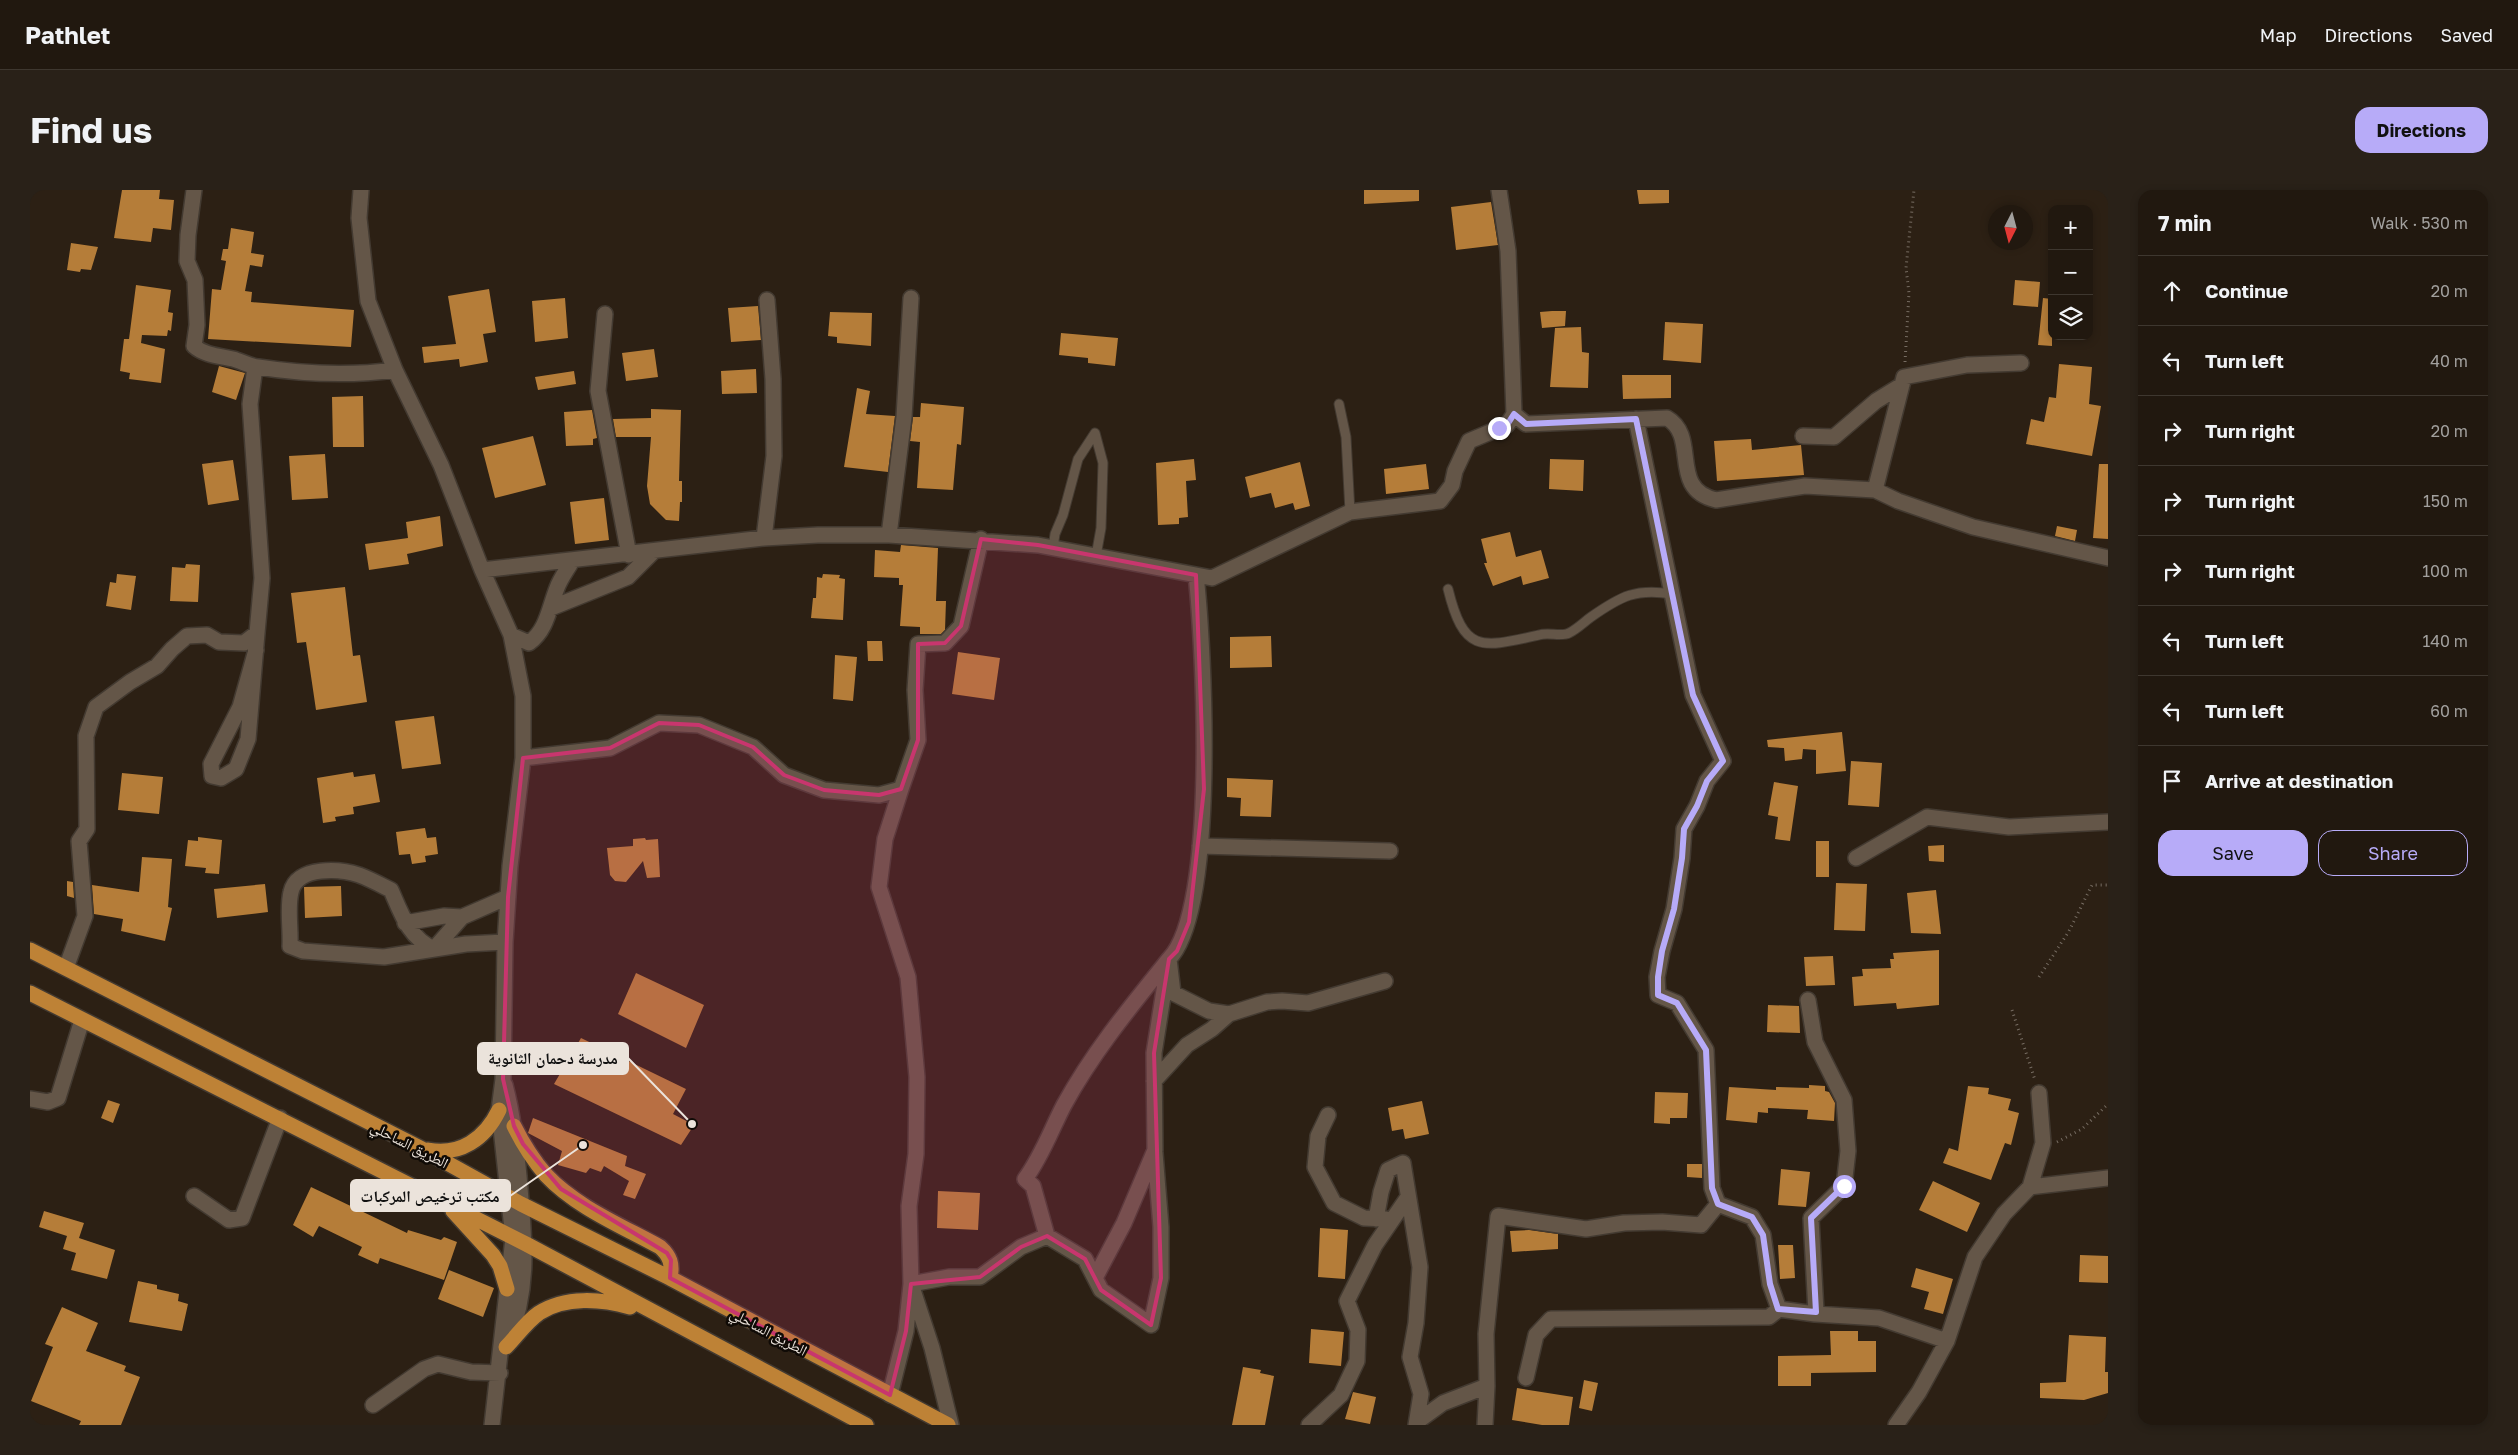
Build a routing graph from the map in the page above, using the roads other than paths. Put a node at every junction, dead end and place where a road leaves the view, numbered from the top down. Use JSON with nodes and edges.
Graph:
{"nodes":[{"id":1,"x":194,"y":190,"type":"edge"},
{"id":2,"x":361,"y":190,"type":"edge"},
{"id":3,"x":1499,"y":190,"type":"edge"},
{"id":4,"x":912,"y":298,"type":"dead end"},
{"id":5,"x":767,"y":300,"type":"dead end"},
{"id":6,"x":605,"y":314,"type":"dead end"},
{"id":7,"x":2021,"y":363,"type":"dead end"},
{"id":8,"x":255,"y":367,"type":"junction"},
{"id":9,"x":395,"y":370,"type":"junction"},
{"id":10,"x":1903,"y":381,"type":"junction"},
{"id":11,"x":1340,"y":404,"type":"dead end"},
{"id":12,"x":1514,"y":414,"type":"junction"},
{"id":13,"x":1636,"y":419,"type":"junction"},
{"id":14,"x":1803,"y":436,"type":"dead end"},
{"id":15,"x":1875,"y":490,"type":"junction"},
{"id":16,"x":1350,"y":512,"type":"junction"},
{"id":17,"x":889,"y":535,"type":"junction"},
{"id":18,"x":764,"y":538,"type":"junction"},
{"id":19,"x":981,"y":540,"type":"junction"},
{"id":20,"x":1053,"y":548,"type":"junction"},
{"id":21,"x":654,"y":551,"type":"junction"},
{"id":22,"x":629,"y":555,"type":"junction"},
{"id":23,"x":1096,"y":556,"type":"junction"},
{"id":24,"x":2108,"y":558,"type":"edge"},
{"id":25,"x":572,"y":561,"type":"junction"},
{"id":26,"x":482,"y":570,"type":"junction"},
{"id":27,"x":1196,"y":575,"type":"junction"},
{"id":28,"x":1448,"y":589,"type":"dead end"},
{"id":29,"x":1672,"y":594,"type":"junction"},
{"id":30,"x":551,"y":608,"type":"junction"},
{"id":31,"x":257,"y":634,"type":"junction"},
{"id":32,"x":511,"y":635,"type":"junction"},
{"id":33,"x":256,"y":650,"type":"junction"},
{"id":34,"x":523,"y":758,"type":"junction"},
{"id":35,"x":901,"y":789,"type":"junction"},
{"id":36,"x":2108,"y":822,"type":"edge"},
{"id":37,"x":1200,"y":846,"type":"junction"},
{"id":38,"x":1390,"y":851,"type":"dead end"},
{"id":39,"x":1856,"y":858,"type":"dead end"},
{"id":40,"x":508,"y":897,"type":"junction"},
{"id":41,"x":462,"y":917,"type":"junction"},
{"id":42,"x":406,"y":923,"type":"junction"},
{"id":43,"x":505,"y":942,"type":"junction"},
{"id":44,"x":434,"y":948,"type":"junction"},
{"id":45,"x":30,"y":950,"type":"edge"},
{"id":46,"x":1169,"y":959,"type":"junction"},
{"id":47,"x":66,"y":968,"type":"junction"},
{"id":48,"x":1385,"y":981,"type":"dead end"},
{"id":49,"x":30,"y":993,"type":"edge"},
{"id":50,"x":1808,"y":1000,"type":"dead end"},
{"id":51,"x":1229,"y":1014,"type":"junction"},
{"id":52,"x":82,"y":1020,"type":"junction"},
{"id":53,"x":503,"y":1078,"type":"junction"},
{"id":54,"x":1154,"y":1081,"type":"junction"},
{"id":55,"x":2039,"y":1093,"type":"road end"},
{"id":56,"x":30,"y":1099,"type":"edge"},
{"id":57,"x":499,"y":1110,"type":"junction"},
{"id":58,"x":1328,"y":1115,"type":"dead end"},
{"id":59,"x":280,"y":1118,"type":"junction"},
{"id":60,"x":514,"y":1126,"type":"junction"},
{"id":61,"x":422,"y":1149,"type":"junction"},
{"id":62,"x":1155,"y":1150,"type":"junction"},
{"id":63,"x":2108,"y":1178,"type":"edge"},
{"id":64,"x":2030,"y":1187,"type":"junction"},
{"id":65,"x":508,"y":1195,"type":"junction"},
{"id":66,"x":194,"y":1196,"type":"dead end"},
{"id":67,"x":1408,"y":1197,"type":"junction"},
{"id":68,"x":447,"y":1204,"type":"junction"},
{"id":69,"x":521,"y":1204,"type":"junction"},
{"id":70,"x":1718,"y":1204,"type":"junction"},
{"id":71,"x":1376,"y":1219,"type":"junction"},
{"id":72,"x":1392,"y":1220,"type":"junction"},
{"id":73,"x":1047,"y":1236,"type":"junction"},
{"id":74,"x":520,"y":1241,"type":"junction"},
{"id":75,"x":670,"y":1278,"type":"junction"},
{"id":76,"x":1095,"y":1278,"type":"junction"},
{"id":77,"x":911,"y":1284,"type":"junction"},
{"id":78,"x":507,"y":1289,"type":"junction"},
{"id":79,"x":1778,"y":1309,"type":"junction"},
{"id":80,"x":1816,"y":1312,"type":"junction"},
{"id":81,"x":655,"y":1314,"type":"junction"},
{"id":82,"x":1947,"y":1341,"type":"junction"},
{"id":83,"x":506,"y":1347,"type":"junction"},
{"id":84,"x":500,"y":1368,"type":"junction"},
{"id":85,"x":1526,"y":1378,"type":"dead end"},
{"id":86,"x":1487,"y":1386,"type":"junction"},
{"id":87,"x":890,"y":1395,"type":"junction"},
{"id":88,"x":373,"y":1405,"type":"dead end"},
{"id":89,"x":1417,"y":1423,"type":"edge"},
{"id":90,"x":492,"y":1425,"type":"edge"},
{"id":91,"x":866,"y":1425,"type":"edge"},
{"id":92,"x":949,"y":1425,"type":"edge"},
{"id":93,"x":1309,"y":1425,"type":"edge"},
{"id":94,"x":1485,"y":1425,"type":"edge"},
{"id":95,"x":1896,"y":1425,"type":"edge"}],
"edges":[{"from":1,"to":8,"type":"street"},
{"from":2,"to":9,"type":"street"},
{"from":3,"to":12,"type":"street"},
{"from":4,"to":17,"type":"street"},
{"from":5,"to":18,"type":"street"},
{"from":6,"to":22,"type":"street"},
{"from":7,"to":10,"type":"street"},
{"from":8,"to":9,"type":"street"},
{"from":8,"to":31,"type":"street"},
{"from":9,"to":26,"type":"street"},
{"from":10,"to":14,"type":"street"},
{"from":10,"to":15,"type":"street"},
{"from":11,"to":16,"type":"lane"},
{"from":12,"to":13,"type":"street"},
{"from":12,"to":16,"type":"street"},
{"from":13,"to":15,"type":"street"},
{"from":13,"to":29,"type":"street"},
{"from":15,"to":24,"type":"street"},
{"from":16,"to":27,"type":"street"},
{"from":17,"to":18,"type":"street"},
{"from":17,"to":19,"type":"street"},
{"from":18,"to":21,"type":"street"},
{"from":19,"to":20,"type":"street"},
{"from":19,"to":35,"type":"street"},
{"from":20,"to":23,"type":"street"},
{"from":20,"to":23,"type":"lane"},
{"from":21,"to":22,"type":"street"},
{"from":21,"to":30,"type":"street"},
{"from":22,"to":25,"type":"street"},
{"from":23,"to":27,"type":"street"},
{"from":25,"to":26,"type":"street"},
{"from":25,"to":30,"type":"street"},
{"from":26,"to":32,"type":"street"},
{"from":27,"to":37,"type":"street"},
{"from":28,"to":29,"type":"lane"},
{"from":29,"to":70,"type":"street"},
{"from":30,"to":32,"type":"street"},
{"from":31,"to":33,"type":"street"},
{"from":31,"to":47,"type":"street"},
{"from":32,"to":34,"type":"street"},
{"from":33,"to":33,"type":"street"},
{"from":34,"to":35,"type":"street"},
{"from":34,"to":40,"type":"street"},
{"from":35,"to":77,"type":"street"},
{"from":36,"to":39,"type":"street"},
{"from":37,"to":38,"type":"street"},
{"from":37,"to":46,"type":"street"},
{"from":40,"to":41,"type":"street"},
{"from":40,"to":43,"type":"street"},
{"from":41,"to":42,"type":"street"},
{"from":41,"to":44,"type":"street"},
{"from":42,"to":44,"type":"street"},
{"from":42,"to":44,"type":"street"},
{"from":43,"to":44,"type":"street"},
{"from":43,"to":53,"type":"street"},
{"from":45,"to":47,"type":"highway","name":"الطريق الساحلي"},
{"from":46,"to":51,"type":"street"},
{"from":46,"to":54,"type":"street"},
{"from":46,"to":73,"type":"street"},
{"from":47,"to":61,"type":"highway","name":"الطريق الساحلي"},
{"from":48,"to":51,"type":"street"},
{"from":49,"to":52,"type":"highway"},
{"from":50,"to":80,"type":"street"},
{"from":51,"to":54,"type":"street"},
{"from":52,"to":56,"type":"street"},
{"from":52,"to":59,"type":"highway"},
{"from":53,"to":57,"type":"street"},
{"from":53,"to":60,"type":"street"},
{"from":54,"to":62,"type":"street"},
{"from":55,"to":64,"type":"street"},
{"from":57,"to":61,"type":"highway"},
{"from":57,"to":65,"type":"street"},
{"from":58,"to":71,"type":"street"},
{"from":59,"to":66,"type":"street"},
{"from":59,"to":68,"type":"highway"},
{"from":60,"to":69,"type":"street"},
{"from":60,"to":75,"type":"highway"},
{"from":61,"to":65,"type":"highway","name":"الطريق الساحلي"},
{"from":62,"to":76,"type":"street"},
{"from":62,"to":76,"type":"street"},
{"from":63,"to":64,"type":"street"},
{"from":64,"to":82,"type":"street"},
{"from":65,"to":69,"type":"highway","name":"الطريق الساحلي"},
{"from":65,"to":74,"type":"street"},
{"from":67,"to":71,"type":"street"},
{"from":67,"to":72,"type":"street"},
{"from":67,"to":89,"type":"street"},
{"from":68,"to":74,"type":"highway"},
{"from":68,"to":78,"type":"highway"},
{"from":69,"to":74,"type":"street"},
{"from":69,"to":75,"type":"highway","name":"الطريق الساحلي"},
{"from":70,"to":79,"type":"street"},
{"from":70,"to":86,"type":"street"},
{"from":71,"to":72,"type":"street"},
{"from":72,"to":93,"type":"street"},
{"from":73,"to":76,"type":"street"},
{"from":73,"to":77,"type":"street"},
{"from":74,"to":78,"type":"street"},
{"from":74,"to":81,"type":"highway"},
{"from":74,"to":83,"type":"street"},
{"from":75,"to":87,"type":"highway","name":"الطريق الساحلي"},
{"from":77,"to":87,"type":"street"},
{"from":77,"to":92,"type":"street"},
{"from":78,"to":84,"type":"street"},
{"from":79,"to":80,"type":"street"},
{"from":79,"to":85,"type":"street"},
{"from":80,"to":82,"type":"street"},
{"from":81,"to":83,"type":"highway"},
{"from":81,"to":91,"type":"highway"},
{"from":82,"to":95,"type":"street"},
{"from":83,"to":84,"type":"street"},
{"from":84,"to":88,"type":"street"},
{"from":84,"to":90,"type":"street"},
{"from":86,"to":89,"type":"street"},
{"from":86,"to":94,"type":"street"},
{"from":87,"to":92,"type":"highway","name":"الطريق الساحلي"}]}
